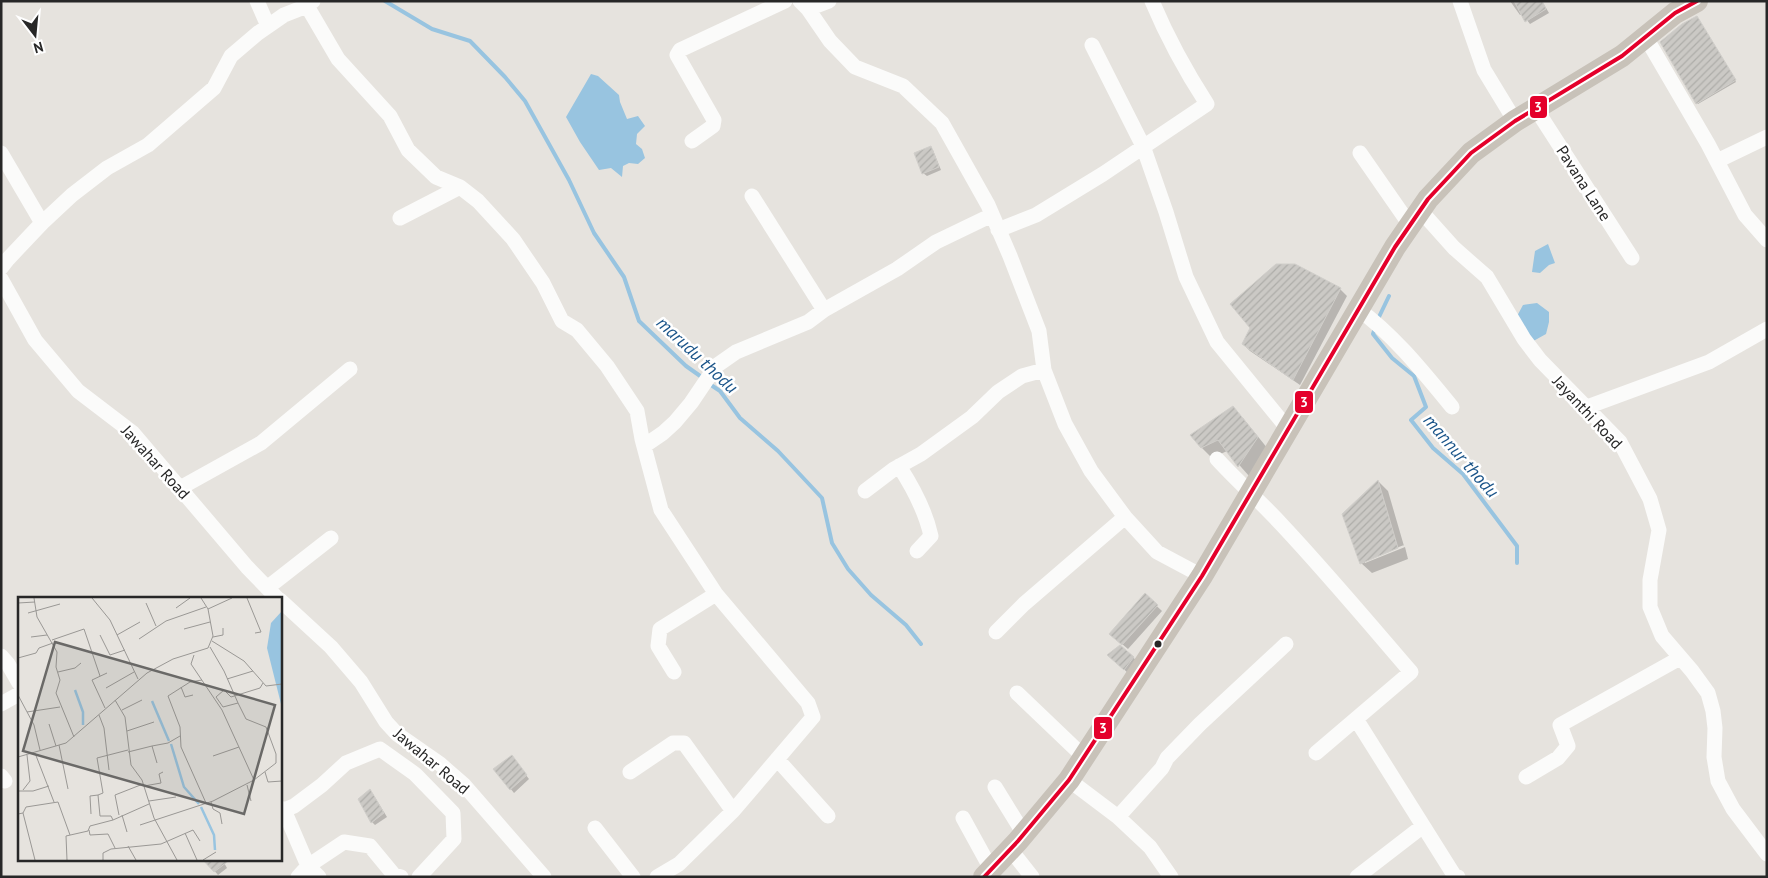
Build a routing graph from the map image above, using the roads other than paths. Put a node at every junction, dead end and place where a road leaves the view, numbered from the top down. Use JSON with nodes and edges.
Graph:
{"nodes":[{"id":1,"x":257,"y":1,"type":"edge"},
{"id":2,"x":785,"y":1,"type":"edge"},
{"id":3,"x":829,"y":1,"type":"edge"},
{"id":4,"x":1152,"y":1,"type":"edge"},
{"id":5,"x":1460,"y":1,"type":"edge"},
{"id":6,"x":1697,"y":1,"type":"edge"},
{"id":7,"x":310,"y":4,"type":"edge"},
{"id":8,"x":804,"y":5,"type":"edge"},
{"id":9,"x":1670,"y":7,"type":"edge"},
{"id":10,"x":268,"y":26,"type":"junction"},
{"id":11,"x":1645,"y":36,"type":"junction"},
{"id":12,"x":1092,"y":45,"type":"dead end"},
{"id":13,"x":1536,"y":109,"type":"junction"},
{"id":14,"x":1515,"y":121,"type":"junction"},
{"id":15,"x":1767,"y":137,"type":"edge"},
{"id":16,"x":692,"y":141,"type":"dead end"},
{"id":17,"x":1143,"y":146,"type":"junction"},
{"id":18,"x":1360,"y":153,"type":"dead end"},
{"id":19,"x":1,"y":154,"type":"edge"},
{"id":20,"x":1717,"y":161,"type":"junction"},
{"id":21,"x":460,"y":187,"type":"junction"},
{"id":22,"x":752,"y":196,"type":"dead end"},
{"id":23,"x":992,"y":215,"type":"junction"},
{"id":24,"x":400,"y":218,"type":"dead end"},
{"id":25,"x":1415,"y":218,"type":"junction"},
{"id":26,"x":42,"y":222,"type":"junction"},
{"id":27,"x":998,"y":230,"type":"junction"},
{"id":28,"x":1767,"y":240,"type":"edge"},
{"id":29,"x":1632,"y":258,"type":"dead end"},
{"id":30,"x":1,"y":268,"type":"edge"},
{"id":31,"x":1,"y":279,"type":"edge"},
{"id":32,"x":824,"y":310,"type":"junction"},
{"id":33,"x":1363,"y":313,"type":"junction"},
{"id":34,"x":1767,"y":329,"type":"edge"},
{"id":35,"x":350,"y":368,"type":"dead end"},
{"id":36,"x":1044,"y":370,"type":"junction"},
{"id":37,"x":1452,"y":407,"type":"dead end"},
{"id":38,"x":1587,"y":407,"type":"junction"},
{"id":39,"x":1288,"y":429,"type":"junction"},
{"id":40,"x":644,"y":446,"type":"junction"},
{"id":41,"x":1218,"y":459,"type":"dead end"},
{"id":42,"x":899,"y":466,"type":"junction"},
{"id":43,"x":180,"y":488,"type":"junction"},
{"id":44,"x":865,"y":491,"type":"dead end"},
{"id":45,"x":1251,"y":492,"type":"junction"},
{"id":46,"x":1125,"y":517,"type":"junction"},
{"id":47,"x":331,"y":538,"type":"dead end"},
{"id":48,"x":917,"y":551,"type":"dead end"},
{"id":49,"x":1202,"y":576,"type":"junction"},
{"id":50,"x":716,"y":594,"type":"junction"},
{"id":51,"x":275,"y":596,"type":"edge"},
{"id":52,"x":281,"y":601,"type":"edge"},
{"id":53,"x":996,"y":632,"type":"dead end"},
{"id":54,"x":1286,"y":644,"type":"dead end"},
{"id":55,"x":1,"y":656,"type":"edge"},
{"id":56,"x":1680,"y":658,"type":"junction"},
{"id":57,"x":674,"y":672,"type":"dead end"},
{"id":58,"x":18,"y":681,"type":"edge"},
{"id":59,"x":1017,"y":693,"type":"dead end"},
{"id":60,"x":18,"y":695,"type":"edge"},
{"id":61,"x":1,"y":704,"type":"edge"},
{"id":62,"x":1356,"y":719,"type":"junction"},
{"id":63,"x":1316,"y":753,"type":"dead end"},
{"id":64,"x":1084,"y":757,"type":"junction"},
{"id":65,"x":776,"y":759,"type":"junction"},
{"id":66,"x":630,"y":772,"type":"dead end"},
{"id":67,"x":1526,"y":777,"type":"dead end"},
{"id":68,"x":1069,"y":780,"type":"junction"},
{"id":69,"x":996,"y":787,"type":"dead end"},
{"id":70,"x":282,"y":809,"type":"edge"},
{"id":71,"x":734,"y":811,"type":"junction"},
{"id":72,"x":828,"y":816,"type":"dead end"},
{"id":73,"x":963,"y":818,"type":"dead end"},
{"id":74,"x":1118,"y":818,"type":"junction"},
{"id":75,"x":1423,"y":826,"type":"junction"},
{"id":76,"x":595,"y":828,"type":"dead end"},
{"id":77,"x":1017,"y":842,"type":"junction"},
{"id":78,"x":1767,"y":854,"type":"edge"},
{"id":79,"x":308,"y":873,"type":"edge"},
{"id":80,"x":987,"y":873,"type":"edge"},
{"id":81,"x":401,"y":877,"type":"edge"},
{"id":82,"x":419,"y":877,"type":"edge"},
{"id":83,"x":544,"y":877,"type":"edge"},
{"id":84,"x":633,"y":877,"type":"edge"},
{"id":85,"x":657,"y":877,"type":"edge"},
{"id":86,"x":1032,"y":877,"type":"edge"},
{"id":87,"x":1171,"y":877,"type":"edge"},
{"id":88,"x":1357,"y":877,"type":"edge"},
{"id":89,"x":1458,"y":877,"type":"edge"}],
"edges":[{"from":1,"to":10,"type":"street"},
{"from":2,"to":16,"type":"street"},
{"from":3,"to":8,"type":"street"},
{"from":4,"to":17,"type":"street"},
{"from":5,"to":14,"type":"street"},
{"from":6,"to":9,"type":"highway"},
{"from":7,"to":10,"type":"street"},
{"from":7,"to":21,"type":"street"},
{"from":8,"to":23,"type":"street"},
{"from":9,"to":11,"type":"highway"},
{"from":10,"to":26,"type":"street"},
{"from":11,"to":13,"type":"highway"},
{"from":11,"to":20,"type":"street"},
{"from":12,"to":17,"type":"street"},
{"from":13,"to":14,"type":"highway"},
{"from":13,"to":29,"type":"street","name":"Pavana Lane"},
{"from":14,"to":25,"type":"highway"},
{"from":15,"to":20,"type":"street"},
{"from":17,"to":27,"type":"street"},
{"from":17,"to":39,"type":"street"},
{"from":18,"to":25,"type":"street","name":"Jayanthi Road"},
{"from":19,"to":26,"type":"street"},
{"from":20,"to":28,"type":"street"},
{"from":21,"to":24,"type":"street"},
{"from":21,"to":40,"type":"street"},
{"from":22,"to":32,"type":"street"},
{"from":23,"to":27,"type":"street"},
{"from":23,"to":32,"type":"street"},
{"from":25,"to":33,"type":"highway"},
{"from":25,"to":38,"type":"street","name":"Jayanthi Road"},
{"from":26,"to":30,"type":"street"},
{"from":27,"to":36,"type":"street"},
{"from":31,"to":43,"type":"street","name":"Jawahar Road"},
{"from":32,"to":40,"type":"street"},
{"from":33,"to":37,"type":"street"},
{"from":33,"to":39,"type":"highway"},
{"from":34,"to":38,"type":"street"},
{"from":35,"to":43,"type":"street"},
{"from":36,"to":42,"type":"street"},
{"from":36,"to":46,"type":"street"},
{"from":38,"to":56,"type":"street","name":"Jayanthi Road"},
{"from":39,"to":45,"type":"highway"},
{"from":40,"to":50,"type":"street"},
{"from":41,"to":45,"type":"street"},
{"from":42,"to":44,"type":"street"},
{"from":42,"to":48,"type":"street"},
{"from":43,"to":51,"type":"street","name":"Jawahar Road"},
{"from":45,"to":49,"type":"highway"},
{"from":45,"to":62,"type":"street"},
{"from":46,"to":49,"type":"street"},
{"from":46,"to":53,"type":"street"},
{"from":47,"to":51,"type":"street"},
{"from":49,"to":64,"type":"highway"},
{"from":50,"to":57,"type":"street"},
{"from":50,"to":65,"type":"street"},
{"from":52,"to":83,"type":"street","name":"Jawahar Road"},
{"from":54,"to":74,"type":"street"},
{"from":55,"to":58,"type":"street"},
{"from":56,"to":67,"type":"street"},
{"from":56,"to":78,"type":"street","name":"Jayanthi Road"},
{"from":59,"to":64,"type":"street"},
{"from":60,"to":61,"type":"street"},
{"from":62,"to":63,"type":"street"},
{"from":62,"to":75,"type":"street"},
{"from":64,"to":68,"type":"highway"},
{"from":65,"to":71,"type":"street"},
{"from":65,"to":72,"type":"street"},
{"from":66,"to":71,"type":"street"},
{"from":68,"to":74,"type":"street"},
{"from":68,"to":77,"type":"highway"},
{"from":69,"to":77,"type":"street"},
{"from":70,"to":79,"type":"street"},
{"from":70,"to":82,"type":"street"},
{"from":71,"to":85,"type":"street"},
{"from":73,"to":80,"type":"street"},
{"from":74,"to":87,"type":"street"},
{"from":75,"to":88,"type":"street"},
{"from":75,"to":89,"type":"street"},
{"from":76,"to":84,"type":"street"},
{"from":77,"to":80,"type":"highway"},
{"from":77,"to":86,"type":"street"},
{"from":79,"to":81,"type":"street"}]}
